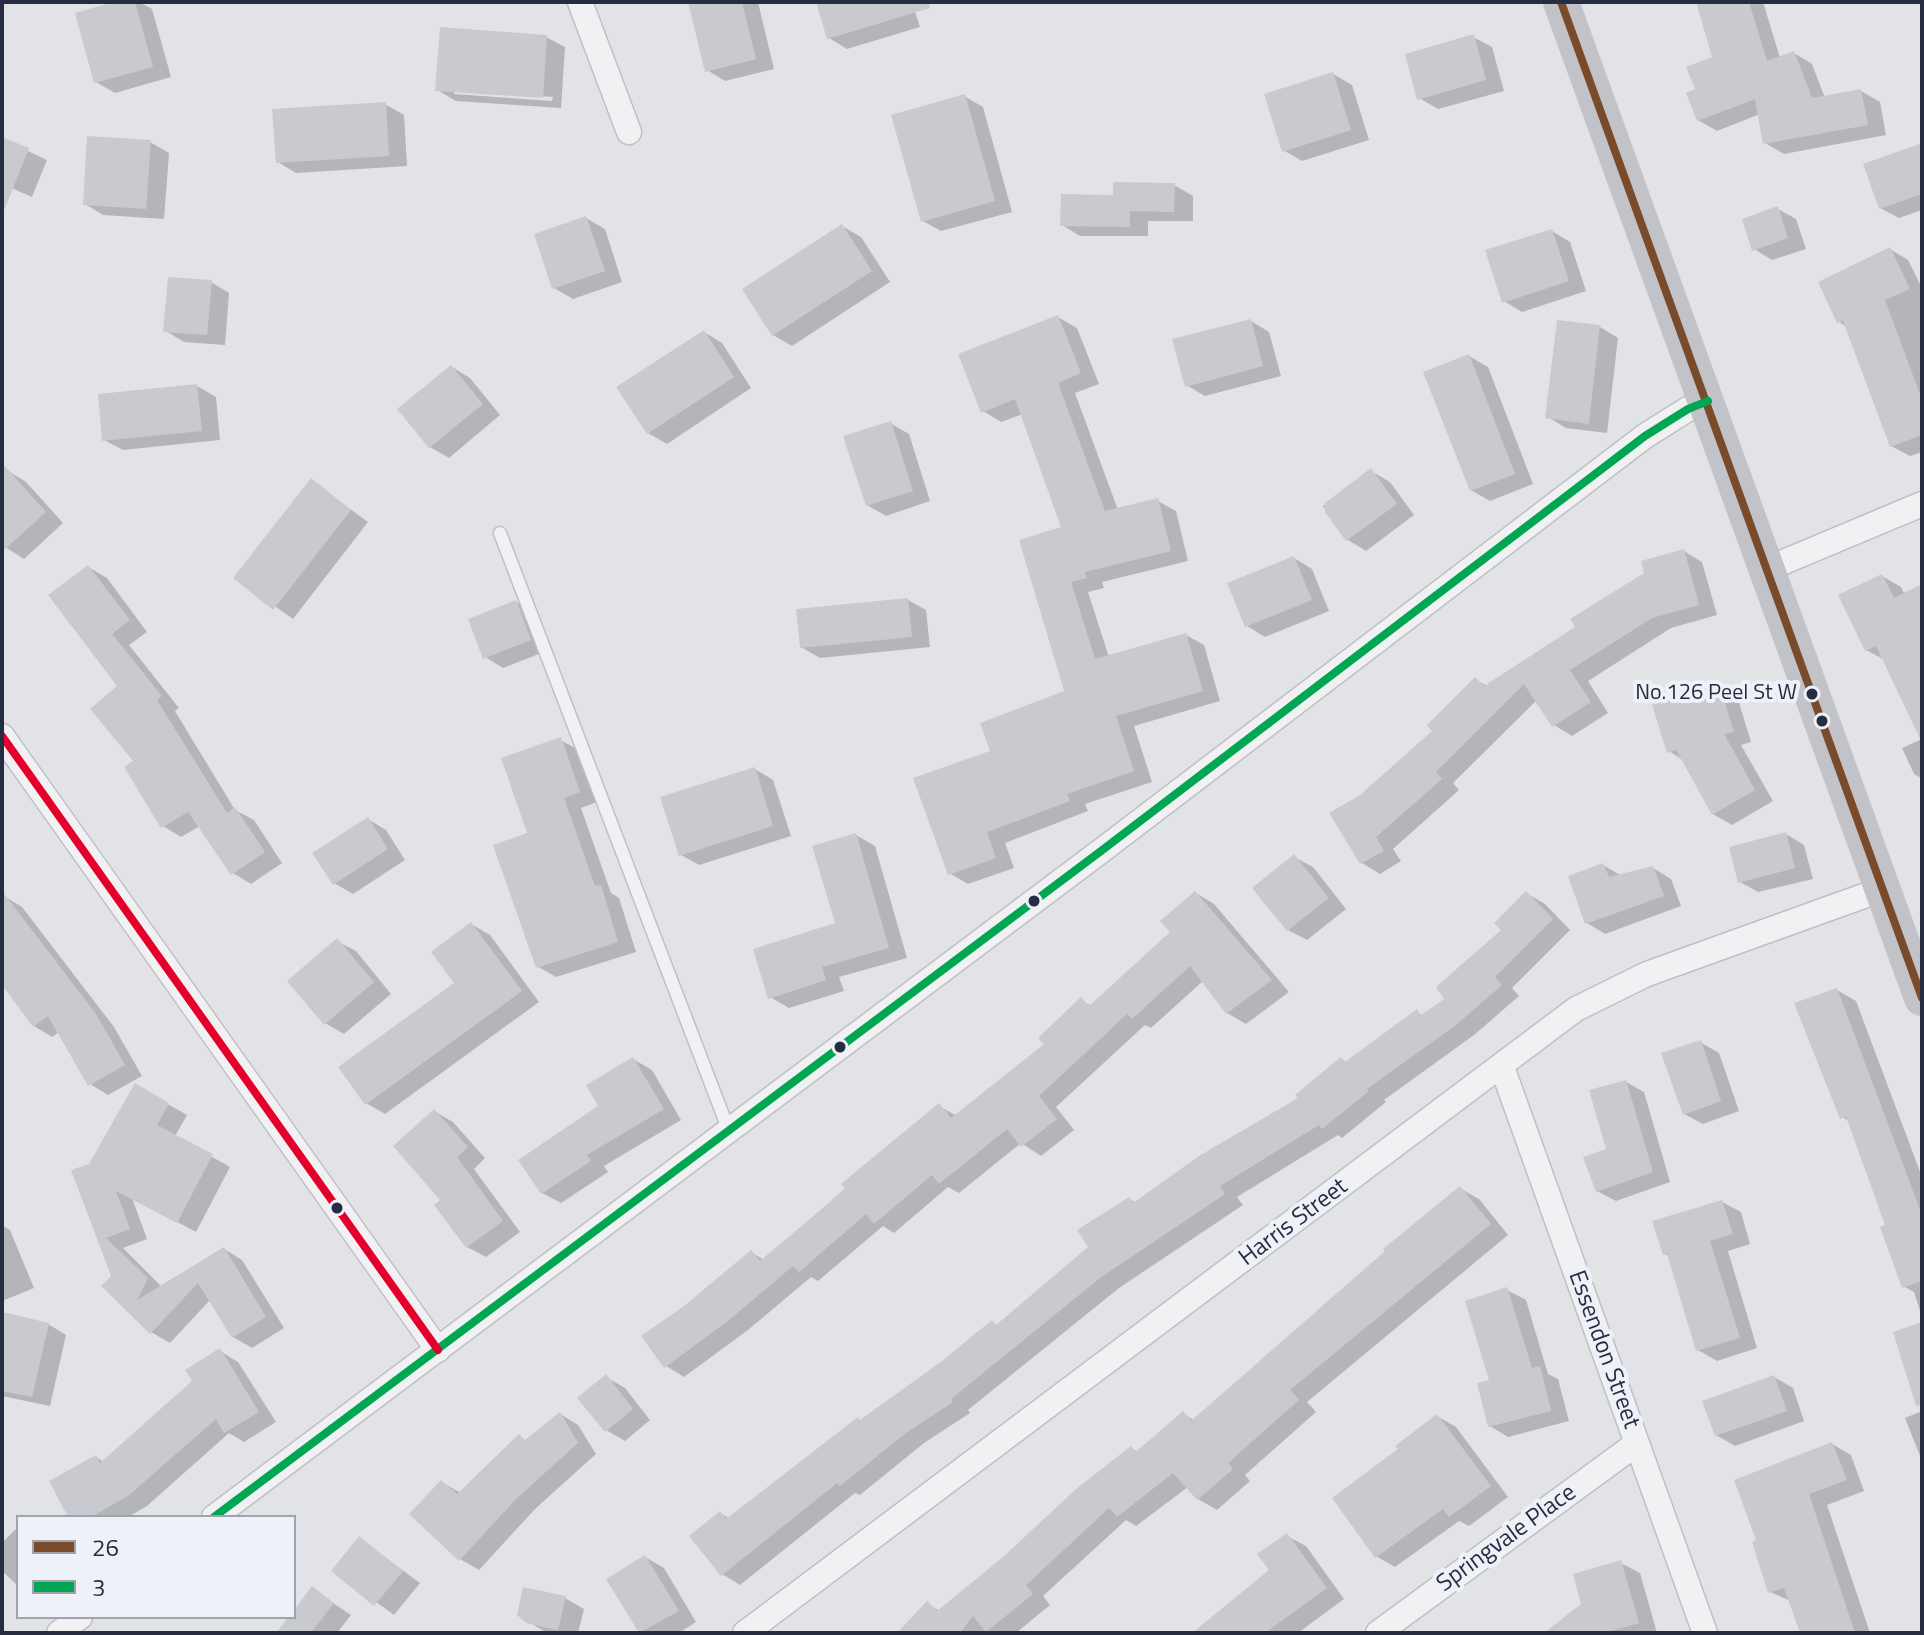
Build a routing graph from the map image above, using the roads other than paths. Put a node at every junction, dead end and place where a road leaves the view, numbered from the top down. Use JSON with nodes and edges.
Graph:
{"nodes":[{"id":1,"x":580,"y":2,"type":"edge"},
{"id":2,"x":1561,"y":2,"type":"edge"},
{"id":3,"x":629,"y":132,"type":"dead end"},
{"id":4,"x":1708,"y":401,"type":"junction"},
{"id":5,"x":1922,"y":504,"type":"edge"},
{"id":6,"x":500,"y":533,"type":"dead end"},
{"id":7,"x":1767,"y":569,"type":"junction"},
{"id":8,"x":2,"y":736,"type":"edge"},
{"id":9,"x":1883,"y":889,"type":"junction"},
{"id":10,"x":1922,"y":998,"type":"edge"},
{"id":11,"x":1502,"y":1067,"type":"junction"},
{"id":12,"x":729,"y":1131,"type":"junction"},
{"id":13,"x":438,"y":1350,"type":"junction"},
{"id":14,"x":1636,"y":1444,"type":"junction"},
{"id":15,"x":217,"y":1515,"type":"edge"},
{"id":16,"x":77,"y":1619,"type":"edge"},
{"id":17,"x":59,"y":1633,"type":"edge"},
{"id":18,"x":745,"y":1633,"type":"edge"},
{"id":19,"x":1378,"y":1633,"type":"edge"},
{"id":20,"x":1705,"y":1633,"type":"edge"}],
"edges":[{"from":1,"to":3,"type":"street"},
{"from":2,"to":4,"type":"street"},
{"from":4,"to":7,"type":"street"},
{"from":4,"to":12,"type":"street"},
{"from":5,"to":7,"type":"street"},
{"from":6,"to":12,"type":"lane"},
{"from":7,"to":9,"type":"street"},
{"from":8,"to":13,"type":"street"},
{"from":9,"to":10,"type":"street"},
{"from":9,"to":11,"type":"street","name":"Harris Street"},
{"from":11,"to":14,"type":"street","name":"Essendon Street"},
{"from":11,"to":18,"type":"street","name":"Harris Street"},
{"from":12,"to":13,"type":"street"},
{"from":13,"to":15,"type":"street"},
{"from":14,"to":19,"type":"street","name":"Springvale Place"},
{"from":14,"to":20,"type":"street","name":"Essendon Street"},
{"from":16,"to":17,"type":"street"}]}
